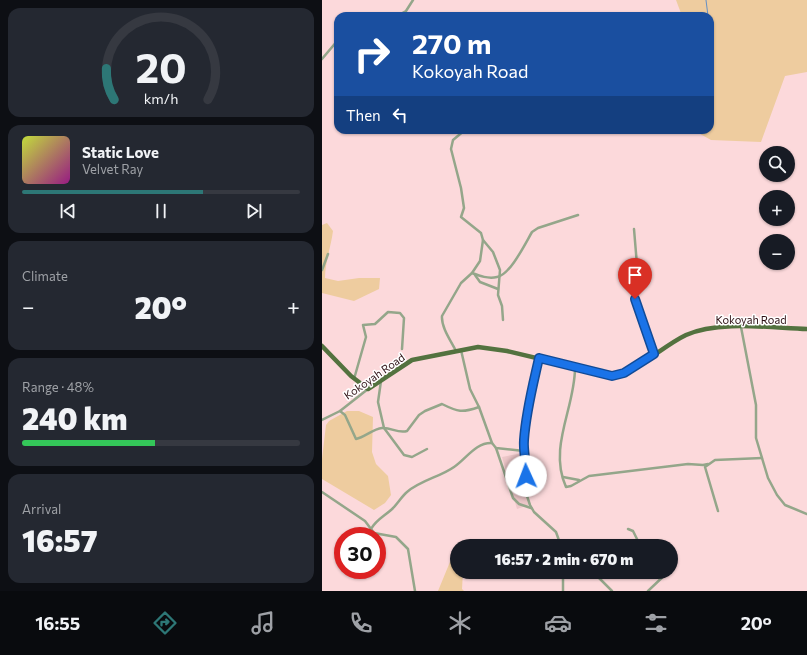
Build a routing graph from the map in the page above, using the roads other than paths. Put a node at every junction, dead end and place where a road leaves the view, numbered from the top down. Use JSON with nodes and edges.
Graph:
{"nodes":[{"id":1,"x":413,"y":0,"type":"edge"},
{"id":2,"x":404,"y":12,"type":"edge"},
{"id":3,"x":334,"y":45,"type":"edge"},
{"id":4,"x":322,"y":60,"type":"edge"},
{"id":5,"x":460,"y":134,"type":"edge"},
{"id":6,"x":578,"y":215,"type":"dead end"},
{"id":7,"x":634,"y":229,"type":"dead end"},
{"id":8,"x":483,"y":240,"type":"junction"},
{"id":9,"x":328,"y":254,"type":"dead end"},
{"id":10,"x":322,"y":270,"type":"edge"},
{"id":11,"x":474,"y":274,"type":"junction"},
{"id":12,"x":499,"y":277,"type":"junction"},
{"id":13,"x":498,"y":289,"type":"junction"},
{"id":14,"x":503,"y":320,"type":"dead end"},
{"id":15,"x":741,"y":327,"type":"junction"},
{"id":16,"x":807,"y":329,"type":"edge"},
{"id":17,"x":322,"y":346,"type":"edge"},
{"id":18,"x":402,"y":349,"type":"dead end"},
{"id":19,"x":459,"y":351,"type":"junction"},
{"id":20,"x":654,"y":354,"type":"junction"},
{"id":21,"x":539,"y":358,"type":"junction"},
{"id":22,"x":575,"y":368,"type":"junction"},
{"id":23,"x":354,"y":379,"type":"junction"},
{"id":24,"x":380,"y":381,"type":"junction"},
{"id":25,"x":368,"y":389,"type":"junction"},
{"id":26,"x":479,"y":407,"type":"junction"},
{"id":27,"x":340,"y":411,"type":"junction"},
{"id":28,"x":322,"y":420,"type":"edge"},
{"id":29,"x":384,"y":428,"type":"junction"},
{"id":30,"x":492,"y":443,"type":"junction"},
{"id":31,"x":428,"y":448,"type":"dead end"},
{"id":32,"x":496,"y":448,"type":"junction"},
{"id":33,"x":524,"y":451,"type":"junction"},
{"id":34,"x":762,"y":458,"type":"junction"},
{"id":35,"x":708,"y":464,"type":"junction"},
{"id":36,"x":562,"y":477,"type":"junction"},
{"id":37,"x":580,"y":480,"type":"junction"},
{"id":38,"x":322,"y":492,"type":"edge"},
{"id":39,"x":532,"y":508,"type":"junction"},
{"id":40,"x":718,"y":511,"type":"dead end"},
{"id":41,"x":807,"y":514,"type":"edge"},
{"id":42,"x":369,"y":527,"type":"edge"},
{"id":43,"x":372,"y":527,"type":"edge"},
{"id":44,"x":628,"y":529,"type":"dead end"},
{"id":45,"x":386,"y":535,"type":"edge"},
{"id":46,"x":558,"y":539,"type":"edge"},
{"id":47,"x":637,"y":539,"type":"edge"},
{"id":48,"x":562,"y":579,"type":"edge"},
{"id":49,"x":600,"y":579,"type":"edge"},
{"id":50,"x":661,"y":579,"type":"edge"},
{"id":51,"x":415,"y":591,"type":"edge"},
{"id":52,"x":563,"y":591,"type":"edge"},
{"id":53,"x":612,"y":591,"type":"edge"},
{"id":54,"x":648,"y":591,"type":"edge"}],
"edges":[{"from":1,"to":2,"type":"street"},
{"from":3,"to":4,"type":"street"},
{"from":5,"to":8,"type":"street"},
{"from":6,"to":12,"type":"street"},
{"from":7,"to":20,"type":"street"},
{"from":8,"to":11,"type":"street"},
{"from":8,"to":12,"type":"street"},
{"from":9,"to":10,"type":"street"},
{"from":11,"to":12,"type":"street"},
{"from":11,"to":13,"type":"street"},
{"from":11,"to":19,"type":"street"},
{"from":12,"to":13,"type":"street"},
{"from":13,"to":14,"type":"street"},
{"from":15,"to":16,"type":"main road","name":"Kokoyah Road"},
{"from":15,"to":20,"type":"main road","name":"Kokoyah Road"},
{"from":15,"to":34,"type":"street"},
{"from":17,"to":23,"type":"main road"},
{"from":18,"to":23,"type":"street"},
{"from":19,"to":21,"type":"main road","name":"Kokoyah Road"},
{"from":19,"to":24,"type":"main road","name":"Kokoyah Road"},
{"from":19,"to":26,"type":"street"},
{"from":20,"to":22,"type":"main road","name":"Kokoyah Road"},
{"from":21,"to":22,"type":"main road","name":"Kokoyah Road"},
{"from":21,"to":33,"type":"street"},
{"from":22,"to":36,"type":"street"},
{"from":23,"to":25,"type":"main road"},
{"from":24,"to":25,"type":"main road","name":"Kokoyah Road"},
{"from":24,"to":29,"type":"street"},
{"from":25,"to":27,"type":"street","name":"Kokoyah Road"},
{"from":26,"to":29,"type":"street"},
{"from":26,"to":30,"type":"street"},
{"from":27,"to":28,"type":"street","name":"Kokoyah Road"},
{"from":27,"to":29,"type":"street"},
{"from":29,"to":31,"type":"street"},
{"from":30,"to":32,"type":"street"},
{"from":30,"to":43,"type":"street"},
{"from":32,"to":33,"type":"street"},
{"from":32,"to":39,"type":"street"},
{"from":33,"to":39,"type":"street"},
{"from":34,"to":35,"type":"street"},
{"from":34,"to":41,"type":"street"},
{"from":35,"to":37,"type":"street"},
{"from":35,"to":40,"type":"street"},
{"from":36,"to":37,"type":"street"},
{"from":36,"to":37,"type":"street"},
{"from":38,"to":42,"type":"street"},
{"from":39,"to":46,"type":"street"},
{"from":44,"to":47,"type":"street"},
{"from":45,"to":51,"type":"street"},
{"from":48,"to":52,"type":"street"},
{"from":49,"to":53,"type":"street"},
{"from":50,"to":54,"type":"street"}]}
